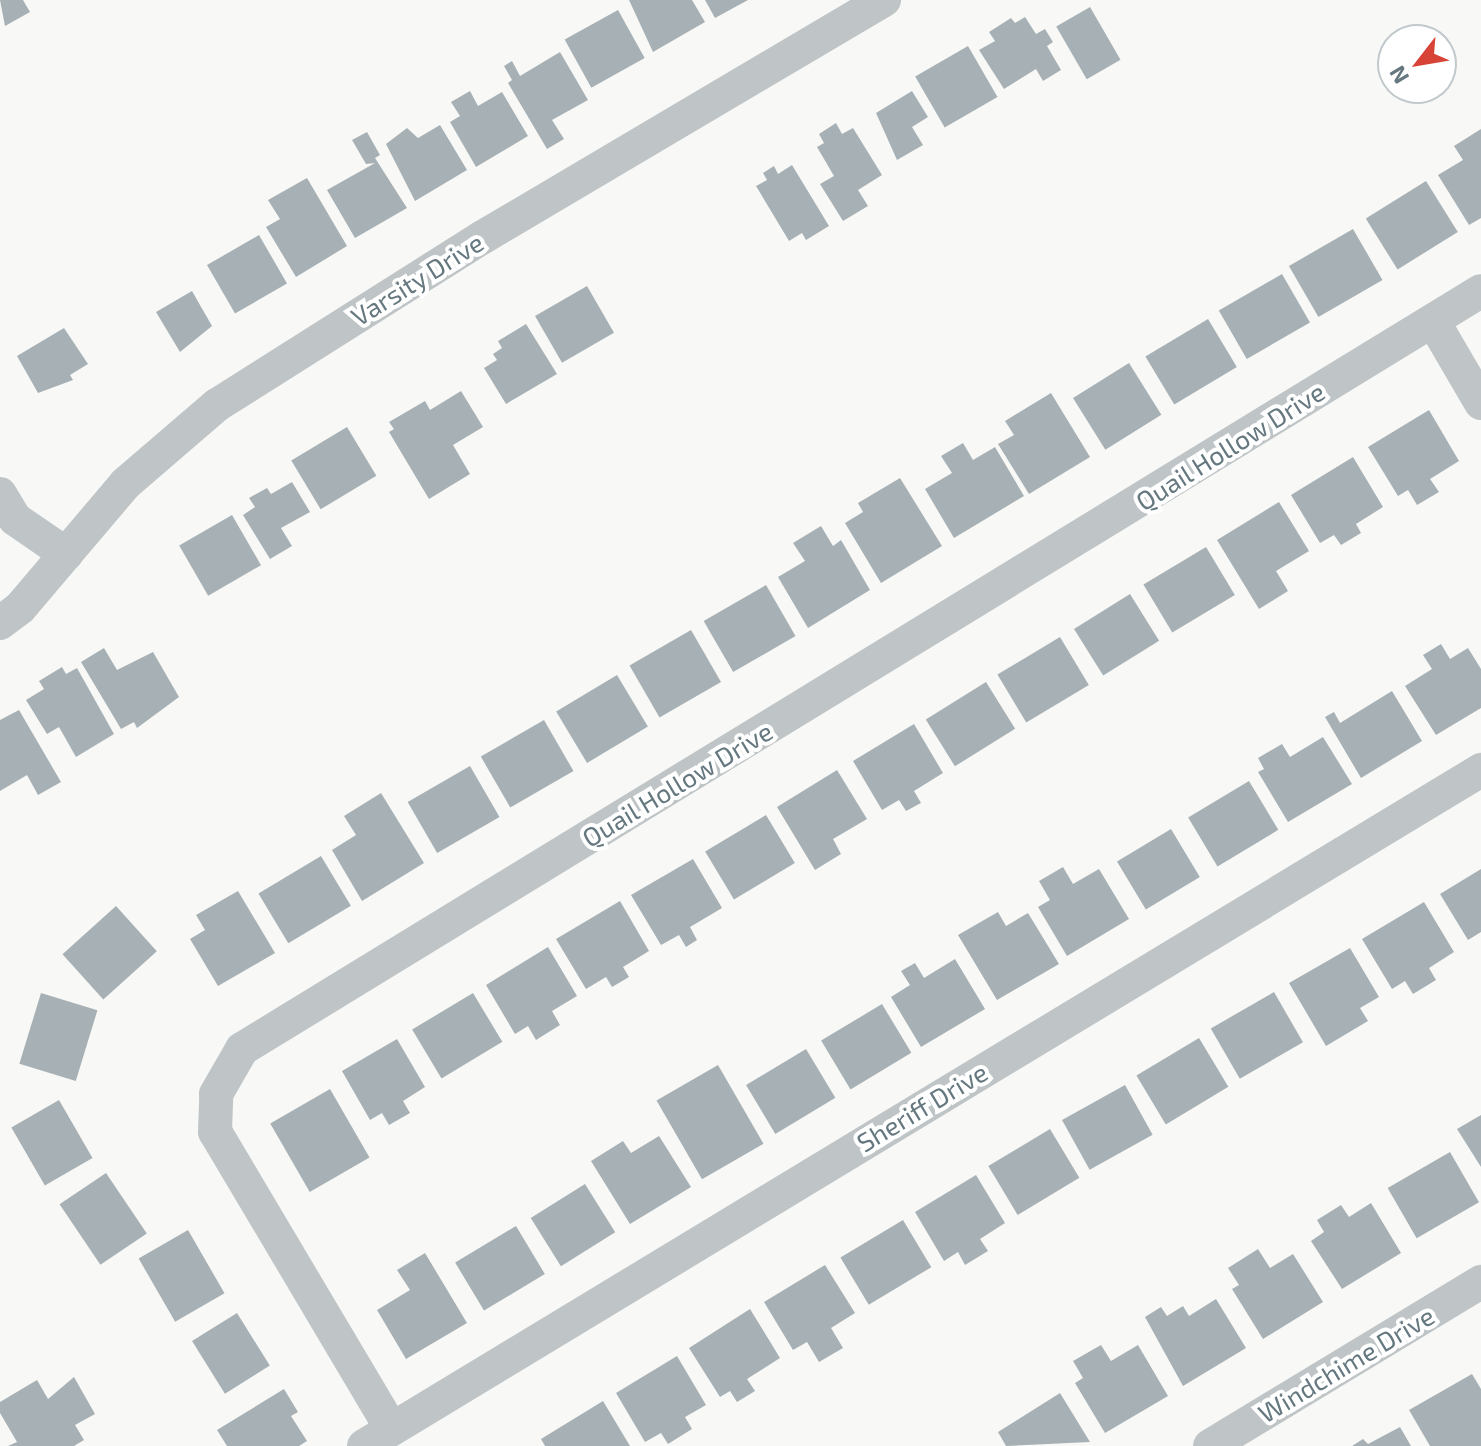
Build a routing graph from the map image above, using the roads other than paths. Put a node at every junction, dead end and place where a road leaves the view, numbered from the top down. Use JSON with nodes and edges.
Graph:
{"nodes":[{"id":1,"x":884,"y":0,"type":"edge"},
{"id":2,"x":1481,"y":291,"type":"edge"},
{"id":3,"x":1433,"y":321,"type":"junction"},
{"id":4,"x":1481,"y":403,"type":"edge"},
{"id":5,"x":0,"y":494,"type":"edge"},
{"id":6,"x":66,"y":554,"type":"junction"},
{"id":7,"x":0,"y":623,"type":"edge"},
{"id":8,"x":1481,"y":770,"type":"edge"},
{"id":9,"x":1481,"y":1282,"type":"edge"},
{"id":10,"x":378,"y":1437,"type":"edge"},
{"id":11,"x":1210,"y":1446,"type":"edge"}],
"edges":[{"from":1,"to":6,"type":"street","name":"Varsity Drive"},
{"from":2,"to":3,"type":"street","name":"Quail Hollow Drive"},
{"from":3,"to":4,"type":"street"},
{"from":3,"to":10,"type":"street","name":"Quail Hollow Drive"},
{"from":5,"to":6,"type":"street"},
{"from":6,"to":7,"type":"street","name":"Varsity Drive"},
{"from":8,"to":10,"type":"street","name":"Sheriff Drive"},
{"from":9,"to":11,"type":"street","name":"Windchime Drive"}]}
